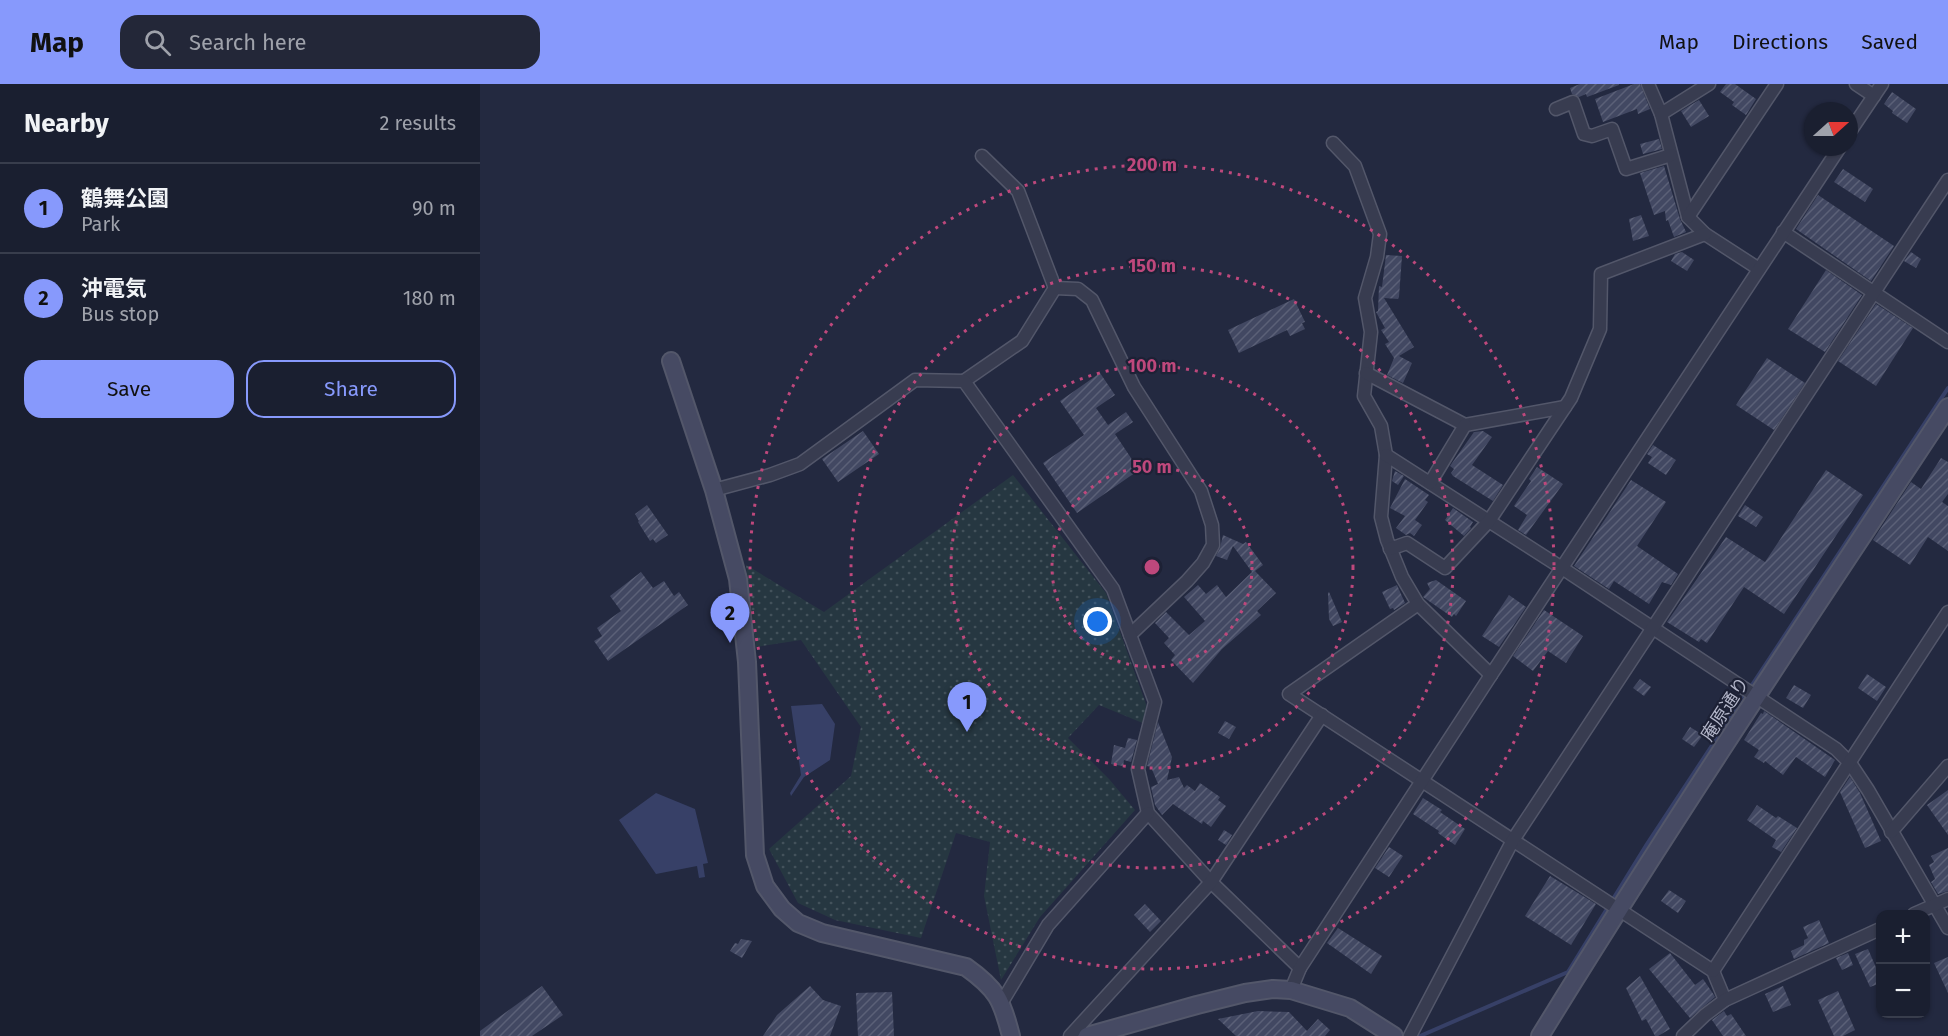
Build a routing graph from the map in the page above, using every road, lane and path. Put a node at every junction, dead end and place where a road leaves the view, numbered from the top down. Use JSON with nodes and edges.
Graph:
{"nodes":[{"id":1,"x":1648,"y":84,"type":"edge"},
{"id":2,"x":1709,"y":84,"type":"edge"},
{"id":3,"x":1777,"y":84,"type":"edge"},
{"id":4,"x":1856,"y":84,"type":"edge"},
{"id":5,"x":1882,"y":84,"type":"edge"},
{"id":6,"x":1874,"y":96,"type":"junction"},
{"id":7,"x":1556,"y":109,"type":"dead end"},
{"id":8,"x":1661,"y":114,"type":"junction"},
{"id":9,"x":1858,"y":120,"type":"edge"},
{"id":10,"x":1333,"y":143,"type":"dead end"},
{"id":11,"x":1671,"y":155,"type":"junction"},
{"id":12,"x":982,"y":156,"type":"dead end"},
{"id":13,"x":1834,"y":156,"type":"edge"},
{"id":14,"x":1948,"y":180,"type":"edge"},
{"id":15,"x":1688,"y":218,"type":"junction"},
{"id":16,"x":1783,"y":232,"type":"junction"},
{"id":17,"x":1705,"y":234,"type":"junction"},
{"id":18,"x":1759,"y":269,"type":"junction"},
{"id":19,"x":1055,"y":288,"type":"junction"},
{"id":20,"x":1874,"y":293,"type":"junction"},
{"id":21,"x":1948,"y":342,"type":"edge"},
{"id":22,"x":671,"y":361,"type":"dead end"},
{"id":23,"x":1366,"y":373,"type":"junction"},
{"id":24,"x":964,"y":381,"type":"junction"},
{"id":25,"x":1565,"y":407,"type":"junction"},
{"id":26,"x":1948,"y":407,"type":"edge"},
{"id":27,"x":1465,"y":425,"type":"junction"},
{"id":28,"x":1386,"y":455,"type":"junction"},
{"id":29,"x":1430,"y":483,"type":"junction"},
{"id":30,"x":714,"y":490,"type":"junction"},
{"id":31,"x":1489,"y":521,"type":"junction"},
{"id":32,"x":1390,"y":549,"type":"junction"},
{"id":33,"x":1562,"y":568,"type":"junction"},
{"id":34,"x":1419,"y":604,"type":"junction"},
{"id":35,"x":1948,"y":612,"type":"edge"},
{"id":36,"x":1652,"y":628,"type":"junction"},
{"id":37,"x":1130,"y":635,"type":"junction"},
{"id":38,"x":1491,"y":675,"type":"junction"},
{"id":39,"x":1755,"y":697,"type":"junction"},
{"id":40,"x":1322,"y":715,"type":"junction"},
{"id":41,"x":1850,"y":763,"type":"junction"},
{"id":42,"x":1948,"y":766,"type":"edge"},
{"id":43,"x":1422,"y":781,"type":"junction"},
{"id":44,"x":1148,"y":813,"type":"junction"},
{"id":45,"x":1891,"y":832,"type":"junction"},
{"id":46,"x":1513,"y":840,"type":"junction"},
{"id":47,"x":1211,"y":882,"type":"junction"},
{"id":48,"x":1948,"y":899,"type":"edge"},
{"id":49,"x":1934,"y":905,"type":"junction"},
{"id":50,"x":1618,"y":909,"type":"junction"},
{"id":51,"x":1924,"y":910,"type":"edge"},
{"id":52,"x":1948,"y":928,"type":"edge"},
{"id":53,"x":1876,"y":931,"type":"edge"},
{"id":54,"x":1300,"y":968,"type":"junction"},
{"id":55,"x":1713,"y":971,"type":"junction"},
{"id":56,"x":1291,"y":990,"type":"junction"},
{"id":57,"x":1725,"y":1000,"type":"junction"},
{"id":58,"x":1002,"y":1002,"type":"junction"},
{"id":59,"x":1125,"y":1031,"type":"edge"},
{"id":60,"x":1011,"y":1036,"type":"edge"},
{"id":61,"x":1070,"y":1036,"type":"edge"},
{"id":62,"x":1087,"y":1036,"type":"edge"},
{"id":63,"x":1394,"y":1036,"type":"edge"},
{"id":64,"x":1410,"y":1036,"type":"edge"},
{"id":65,"x":1540,"y":1036,"type":"edge"},
{"id":66,"x":1683,"y":1036,"type":"edge"}],
"edges":[{"from":1,"to":8,"type":"street"},
{"from":2,"to":8,"type":"street"},
{"from":3,"to":15,"type":"street"},
{"from":4,"to":6,"type":"street"},
{"from":5,"to":6,"type":"street"},
{"from":6,"to":9,"type":"street"},
{"from":7,"to":11,"type":"street"},
{"from":8,"to":11,"type":"street"},
{"from":10,"to":23,"type":"street"},
{"from":11,"to":15,"type":"street"},
{"from":12,"to":19,"type":"street"},
{"from":13,"to":16,"type":"street"},
{"from":14,"to":20,"type":"street"},
{"from":15,"to":17,"type":"street"},
{"from":16,"to":18,"type":"street"},
{"from":16,"to":20,"type":"street"},
{"from":17,"to":18,"type":"street"},
{"from":17,"to":25,"type":"street"},
{"from":18,"to":33,"type":"street"},
{"from":19,"to":24,"type":"street"},
{"from":19,"to":37,"type":"street"},
{"from":20,"to":21,"type":"street"},
{"from":20,"to":36,"type":"street"},
{"from":22,"to":30,"type":"street"},
{"from":23,"to":27,"type":"street"},
{"from":23,"to":28,"type":"street"},
{"from":24,"to":30,"type":"street"},
{"from":24,"to":37,"type":"street"},
{"from":25,"to":27,"type":"street"},
{"from":25,"to":31,"type":"street"},
{"from":26,"to":39,"type":"street","name":"庵原通り"},
{"from":27,"to":29,"type":"street"},
{"from":28,"to":29,"type":"street"},
{"from":28,"to":32,"type":"street"},
{"from":29,"to":31,"type":"street"},
{"from":30,"to":58,"type":"street"},
{"from":31,"to":32,"type":"street"},
{"from":31,"to":33,"type":"street"},
{"from":32,"to":34,"type":"street"},
{"from":33,"to":36,"type":"street"},
{"from":33,"to":38,"type":"street"},
{"from":34,"to":38,"type":"street"},
{"from":34,"to":40,"type":"street"},
{"from":35,"to":41,"type":"street"},
{"from":36,"to":39,"type":"street"},
{"from":36,"to":46,"type":"street"},
{"from":37,"to":44,"type":"street"},
{"from":38,"to":43,"type":"street"},
{"from":39,"to":41,"type":"street"},
{"from":39,"to":50,"type":"street","name":"庵原通り"},
{"from":40,"to":43,"type":"street"},
{"from":40,"to":47,"type":"street"},
{"from":41,"to":45,"type":"street"},
{"from":41,"to":55,"type":"street"},
{"from":42,"to":45,"type":"street"},
{"from":43,"to":46,"type":"street"},
{"from":43,"to":54,"type":"street"},
{"from":44,"to":47,"type":"street"},
{"from":44,"to":58,"type":"street"},
{"from":45,"to":49,"type":"street"},
{"from":46,"to":50,"type":"street"},
{"from":46,"to":64,"type":"street"},
{"from":47,"to":54,"type":"street"},
{"from":47,"to":61,"type":"street"},
{"from":48,"to":49,"type":"street"},
{"from":49,"to":51,"type":"street"},
{"from":49,"to":52,"type":"street"},
{"from":50,"to":55,"type":"street"},
{"from":50,"to":65,"type":"street","name":"庵原通り"},
{"from":53,"to":57,"type":"street"},
{"from":54,"to":56,"type":"street"},
{"from":55,"to":57,"type":"street"},
{"from":56,"to":59,"type":"street"},
{"from":56,"to":63,"type":"street"},
{"from":57,"to":66,"type":"street"},
{"from":58,"to":60,"type":"street"},
{"from":59,"to":62,"type":"street"}]}
